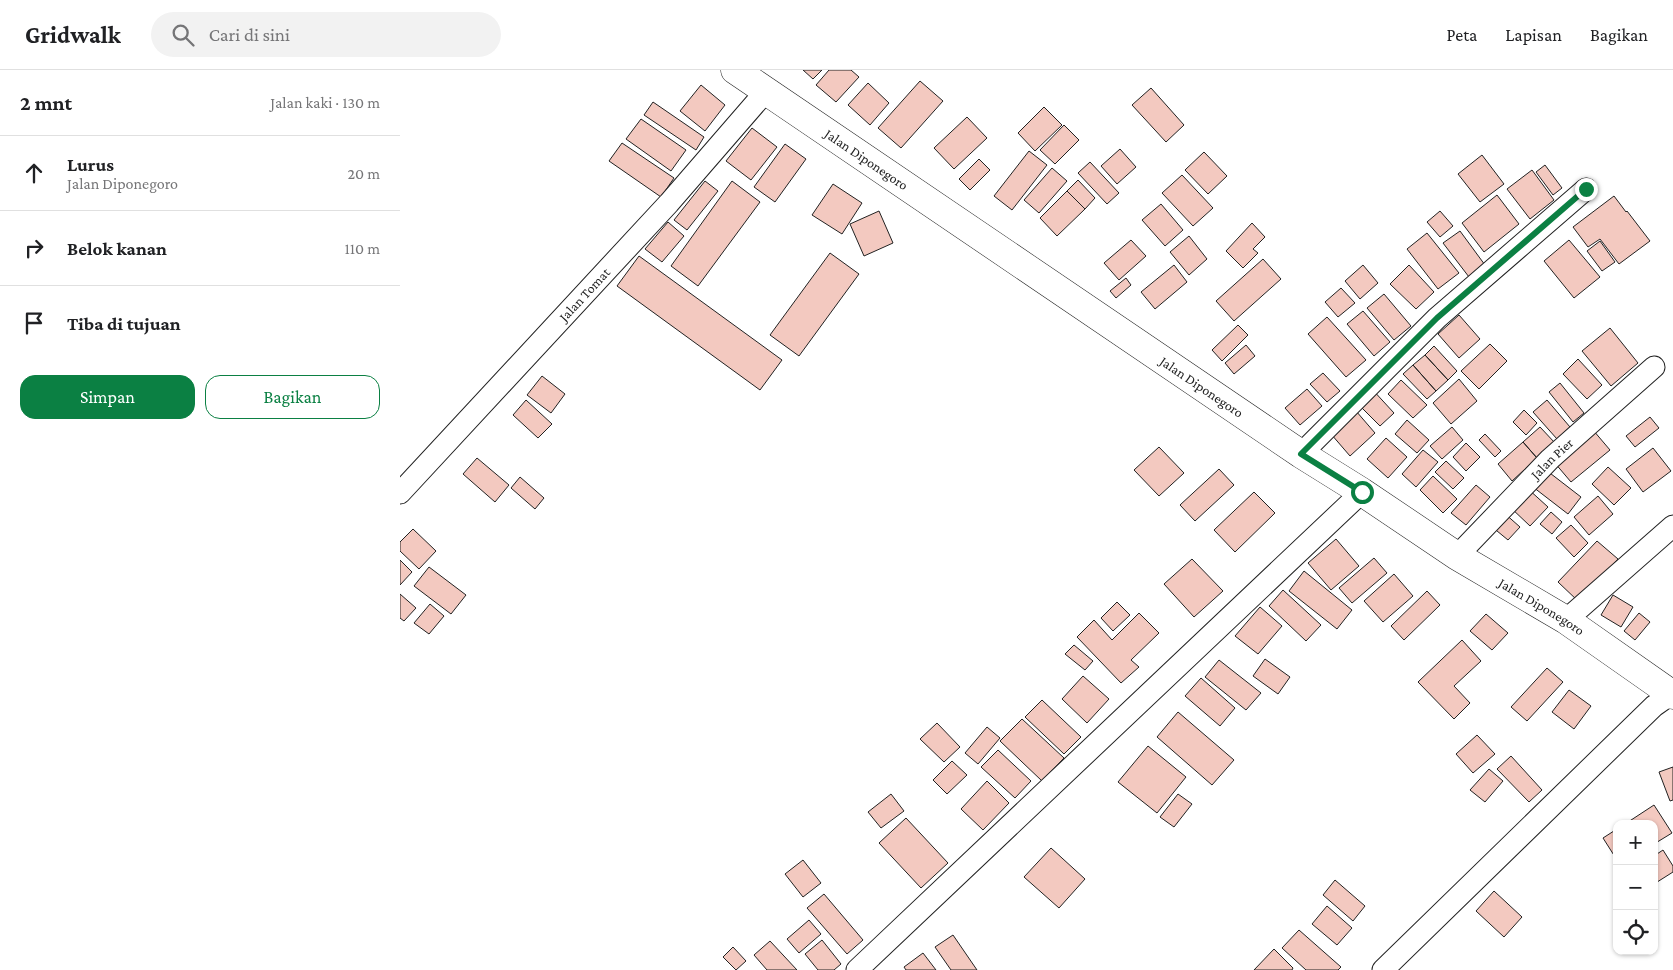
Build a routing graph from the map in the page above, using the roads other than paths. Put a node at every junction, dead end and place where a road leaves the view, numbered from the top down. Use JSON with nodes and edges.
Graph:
{"nodes":[{"id":1,"x":735,"y":70,"type":"edge"},
{"id":2,"x":766,"y":91,"type":"junction"},
{"id":3,"x":1586,"y":189,"type":"dead end"},
{"id":4,"x":1654,"y":368,"type":"dead end"},
{"id":5,"x":1301,"y":454,"type":"junction"},
{"id":6,"x":1362,"y":492,"type":"junction"},
{"id":7,"x":400,"y":493,"type":"edge"},
{"id":8,"x":1673,"y":526,"type":"edge"},
{"id":9,"x":1457,"y":556,"type":"junction"},
{"id":10,"x":1566,"y":620,"type":"junction"},
{"id":11,"x":1672,"y":694,"type":"edge"},
{"id":12,"x":857,"y":970,"type":"edge"},
{"id":13,"x":1383,"y":970,"type":"edge"}],
"edges":[{"from":1,"to":2,"type":"main road","name":"Jalan Diponegoro"},
{"from":2,"to":5,"type":"main road","name":"Jalan Diponegoro"},
{"from":2,"to":7,"type":"street","name":"Jalan Tomat"},
{"from":3,"to":5,"type":"street"},
{"from":4,"to":9,"type":"street","name":"Jalan Pier"},
{"from":5,"to":6,"type":"main road","name":"Jalan Diponegoro"},
{"from":6,"to":9,"type":"main road","name":"Jalan Diponegoro"},
{"from":6,"to":12,"type":"street"},
{"from":8,"to":10,"type":"street"},
{"from":9,"to":10,"type":"main road","name":"Jalan Diponegoro"},
{"from":10,"to":11,"type":"main road","name":"Jalan Diponegoro"},
{"from":11,"to":13,"type":"street"}]}
